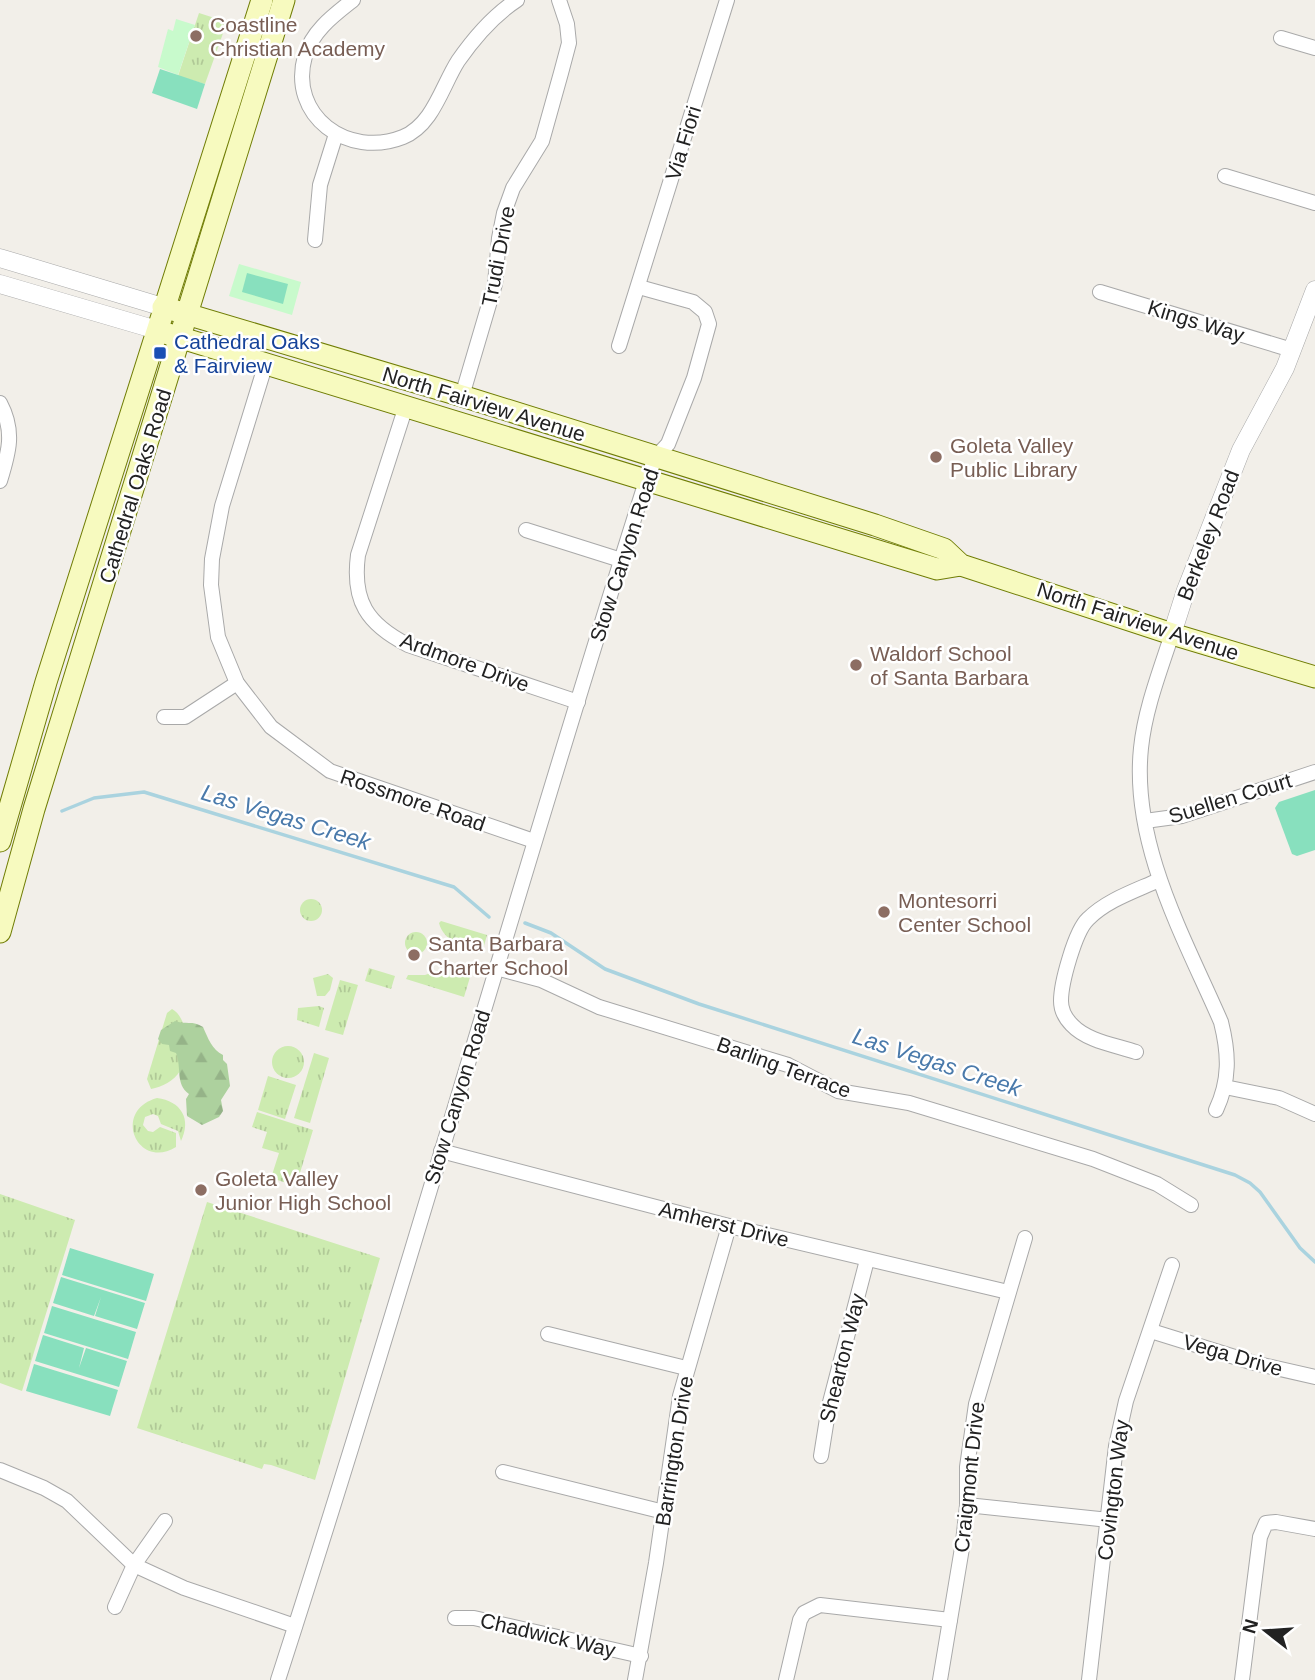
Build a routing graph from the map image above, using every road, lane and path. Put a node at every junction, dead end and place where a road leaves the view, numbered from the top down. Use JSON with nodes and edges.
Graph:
{"nodes":[{"id":1,"x":262,"y":0,"type":"edge"},
{"id":2,"x":284,"y":0,"type":"edge"},
{"id":3,"x":353,"y":0,"type":"edge"},
{"id":4,"x":517,"y":0,"type":"edge"},
{"id":5,"x":559,"y":0,"type":"edge"},
{"id":6,"x":727,"y":0,"type":"edge"},
{"id":7,"x":1281,"y":38,"type":"dead end"},
{"id":8,"x":1315,"y":48,"type":"edge"},
{"id":9,"x":336,"y":134,"type":"junction"},
{"id":10,"x":1225,"y":176,"type":"dead end"},
{"id":11,"x":1315,"y":203,"type":"edge"},
{"id":12,"x":316,"y":240,"type":"dead end"},
{"id":13,"x":0,"y":258,"type":"edge"},
{"id":14,"x":0,"y":284,"type":"edge"},
{"id":15,"x":639,"y":287,"type":"junction"},
{"id":16,"x":1315,"y":290,"type":"edge"},
{"id":17,"x":1100,"y":292,"type":"dead end"},
{"id":18,"x":163,"y":307,"type":"junction"},
{"id":19,"x":187,"y":314,"type":"junction"},
{"id":20,"x":157,"y":330,"type":"junction"},
{"id":21,"x":179,"y":337,"type":"junction"},
{"id":22,"x":619,"y":346,"type":"dead end"},
{"id":23,"x":1292,"y":350,"type":"junction"},
{"id":24,"x":266,"y":363,"type":"junction"},
{"id":25,"x":462,"y":396,"type":"junction"},
{"id":26,"x":0,"y":402,"type":"edge"},
{"id":27,"x":406,"y":405,"type":"junction"},
{"id":28,"x":656,"y":457,"type":"junction"},
{"id":29,"x":647,"y":478,"type":"junction"},
{"id":30,"x":0,"y":481,"type":"edge"},
{"id":31,"x":526,"y":530,"type":"dead end"},
{"id":32,"x":621,"y":560,"type":"junction"},
{"id":33,"x":961,"y":565,"type":"junction"},
{"id":34,"x":1172,"y":634,"type":"junction"},
{"id":35,"x":1315,"y":677,"type":"edge"},
{"id":36,"x":237,"y":683,"type":"junction"},
{"id":37,"x":578,"y":702,"type":"junction"},
{"id":38,"x":164,"y":718,"type":"dead end"},
{"id":39,"x":1315,"y":772,"type":"edge"},
{"id":40,"x":1145,"y":821,"type":"junction"},
{"id":41,"x":0,"y":841,"type":"edge"},
{"id":42,"x":534,"y":841,"type":"junction"},
{"id":43,"x":1159,"y":880,"type":"junction"},
{"id":44,"x":0,"y":932,"type":"edge"},
{"id":45,"x":496,"y":968,"type":"junction"},
{"id":46,"x":1136,"y":1052,"type":"dead end"},
{"id":47,"x":1225,"y":1087,"type":"junction"},
{"id":48,"x":1216,"y":1110,"type":"dead end"},
{"id":49,"x":1315,"y":1114,"type":"edge"},
{"id":50,"x":440,"y":1151,"type":"junction"},
{"id":51,"x":1191,"y":1205,"type":"dead end"},
{"id":52,"x":729,"y":1226,"type":"junction"},
{"id":53,"x":1025,"y":1238,"type":"dead end"},
{"id":54,"x":867,"y":1260,"type":"junction"},
{"id":55,"x":1171,"y":1265,"type":"dead end"},
{"id":56,"x":1008,"y":1292,"type":"junction"},
{"id":57,"x":1151,"y":1331,"type":"junction"},
{"id":58,"x":548,"y":1335,"type":"dead end"},
{"id":59,"x":687,"y":1368,"type":"junction"},
{"id":60,"x":1315,"y":1377,"type":"edge"},
{"id":61,"x":821,"y":1456,"type":"dead end"},
{"id":62,"x":0,"y":1470,"type":"edge"},
{"id":63,"x":503,"y":1472,"type":"dead end"},
{"id":64,"x":967,"y":1505,"type":"junction"},
{"id":65,"x":664,"y":1512,"type":"junction"},
{"id":66,"x":1109,"y":1520,"type":"junction"},
{"id":67,"x":165,"y":1521,"type":"dead end"},
{"id":68,"x":1315,"y":1529,"type":"edge"},
{"id":69,"x":134,"y":1565,"type":"junction"},
{"id":70,"x":115,"y":1607,"type":"dead end"},
{"id":71,"x":455,"y":1618,"type":"dead end"},
{"id":72,"x":950,"y":1620,"type":"junction"},
{"id":73,"x":295,"y":1626,"type":"junction"},
{"id":74,"x":641,"y":1656,"type":"junction"},
{"id":75,"x":278,"y":1680,"type":"edge"},
{"id":76,"x":635,"y":1680,"type":"edge"},
{"id":77,"x":786,"y":1680,"type":"edge"},
{"id":78,"x":940,"y":1680,"type":"edge"},
{"id":79,"x":1089,"y":1680,"type":"edge"},
{"id":80,"x":1242,"y":1680,"type":"edge"}],
"edges":[{"from":1,"to":18,"type":"main road","name":"Cathedral Oaks Road"},
{"from":2,"to":19,"type":"main road","name":"Cathedral Oaks Road"},
{"from":3,"to":9,"type":"street"},
{"from":4,"to":9,"type":"street"},
{"from":5,"to":25,"type":"street","name":"Trudi Drive"},
{"from":6,"to":15,"type":"street","name":"Via Fiori"},
{"from":7,"to":8,"type":"street"},
{"from":9,"to":12,"type":"street"},
{"from":10,"to":11,"type":"street"},
{"from":13,"to":18,"type":"street","name":"North Fairview Avenue"},
{"from":14,"to":20,"type":"street","name":"North Fairview Avenue"},
{"from":15,"to":22,"type":"street","name":"Via Fiori"},
{"from":15,"to":28,"type":"street","name":"Stow Canyon Road"},
{"from":16,"to":23,"type":"street","name":"Berkeley Road"},
{"from":17,"to":23,"type":"street","name":"Kings Way"},
{"from":18,"to":19,"type":"main road","name":"North Fairview Avenue"},
{"from":18,"to":20,"type":"main road","name":"Cathedral Oaks Road"},
{"from":19,"to":21,"type":"main road","name":"Cathedral Oaks Road"},
{"from":19,"to":25,"type":"main road","name":"North Fairview Avenue"},
{"from":20,"to":21,"type":"main road","name":"North Fairview Avenue"},
{"from":20,"to":41,"type":"main road","name":"Cathedral Oaks Road"},
{"from":21,"to":24,"type":"main road","name":"North Fairview Avenue"},
{"from":21,"to":44,"type":"main road","name":"Cathedral Oaks Road"},
{"from":23,"to":34,"type":"street","name":"Berkeley Road"},
{"from":24,"to":27,"type":"main road","name":"North Fairview Avenue"},
{"from":24,"to":36,"type":"street","name":"Rossmore Road"},
{"from":25,"to":28,"type":"main road","name":"North Fairview Avenue"},
{"from":26,"to":30,"type":"street"},
{"from":27,"to":29,"type":"main road","name":"North Fairview Avenue"},
{"from":27,"to":37,"type":"street","name":"Ardmore Drive"},
{"from":28,"to":29,"type":"street","name":"Stow Canyon Road"},
{"from":28,"to":33,"type":"main road","name":"North Fairview Avenue"},
{"from":29,"to":32,"type":"street","name":"Stow Canyon Road"},
{"from":29,"to":33,"type":"main road","name":"North Fairview Avenue"},
{"from":31,"to":32,"type":"street"},
{"from":32,"to":37,"type":"street","name":"Stow Canyon Road"},
{"from":33,"to":34,"type":"main road","name":"North Fairview Avenue"},
{"from":34,"to":35,"type":"main road","name":"North Fairview Avenue"},
{"from":34,"to":40,"type":"street","name":"Berkeley Road"},
{"from":36,"to":38,"type":"street"},
{"from":36,"to":42,"type":"street","name":"Rossmore Road"},
{"from":37,"to":42,"type":"street","name":"Stow Canyon Road"},
{"from":39,"to":40,"type":"street","name":"Suellen Court"},
{"from":40,"to":43,"type":"street","name":"Berkeley Road"},
{"from":42,"to":45,"type":"street","name":"Stow Canyon Road"},
{"from":43,"to":46,"type":"street"},
{"from":43,"to":47,"type":"street","name":"Berkeley Road"},
{"from":45,"to":50,"type":"street","name":"Stow Canyon Road"},
{"from":45,"to":51,"type":"street","name":"Barling Terrace"},
{"from":47,"to":48,"type":"street","name":"Berkeley Road"},
{"from":47,"to":49,"type":"street"},
{"from":50,"to":52,"type":"street","name":"Amherst Drive"},
{"from":50,"to":73,"type":"street","name":"Stow Canyon Road"},
{"from":52,"to":54,"type":"street","name":"Amherst Drive"},
{"from":52,"to":59,"type":"street","name":"Barrington Drive"},
{"from":53,"to":56,"type":"street","name":"Craigmont Drive"},
{"from":54,"to":56,"type":"street","name":"Amherst Drive"},
{"from":54,"to":61,"type":"street","name":"Shearton Way"},
{"from":55,"to":57,"type":"street","name":"Covington Way"},
{"from":56,"to":64,"type":"street","name":"Craigmont Drive"},
{"from":57,"to":60,"type":"street","name":"Vega Drive"},
{"from":57,"to":66,"type":"street","name":"Covington Way"},
{"from":58,"to":59,"type":"street"},
{"from":59,"to":65,"type":"street","name":"Barrington Drive"},
{"from":62,"to":69,"type":"street"},
{"from":63,"to":65,"type":"street"},
{"from":64,"to":66,"type":"street"},
{"from":64,"to":72,"type":"street","name":"Craigmont Drive"},
{"from":65,"to":74,"type":"street","name":"Barrington Drive"},
{"from":66,"to":79,"type":"street","name":"Covington Way"},
{"from":67,"to":69,"type":"street"},
{"from":68,"to":80,"type":"street"},
{"from":69,"to":70,"type":"street"},
{"from":69,"to":73,"type":"street"},
{"from":71,"to":74,"type":"street","name":"Chadwick Way"},
{"from":72,"to":77,"type":"street"},
{"from":72,"to":78,"type":"street","name":"Craigmont Drive"},
{"from":73,"to":75,"type":"street","name":"Stow Canyon Road"},
{"from":74,"to":76,"type":"street","name":"Barrington Drive"}]}
